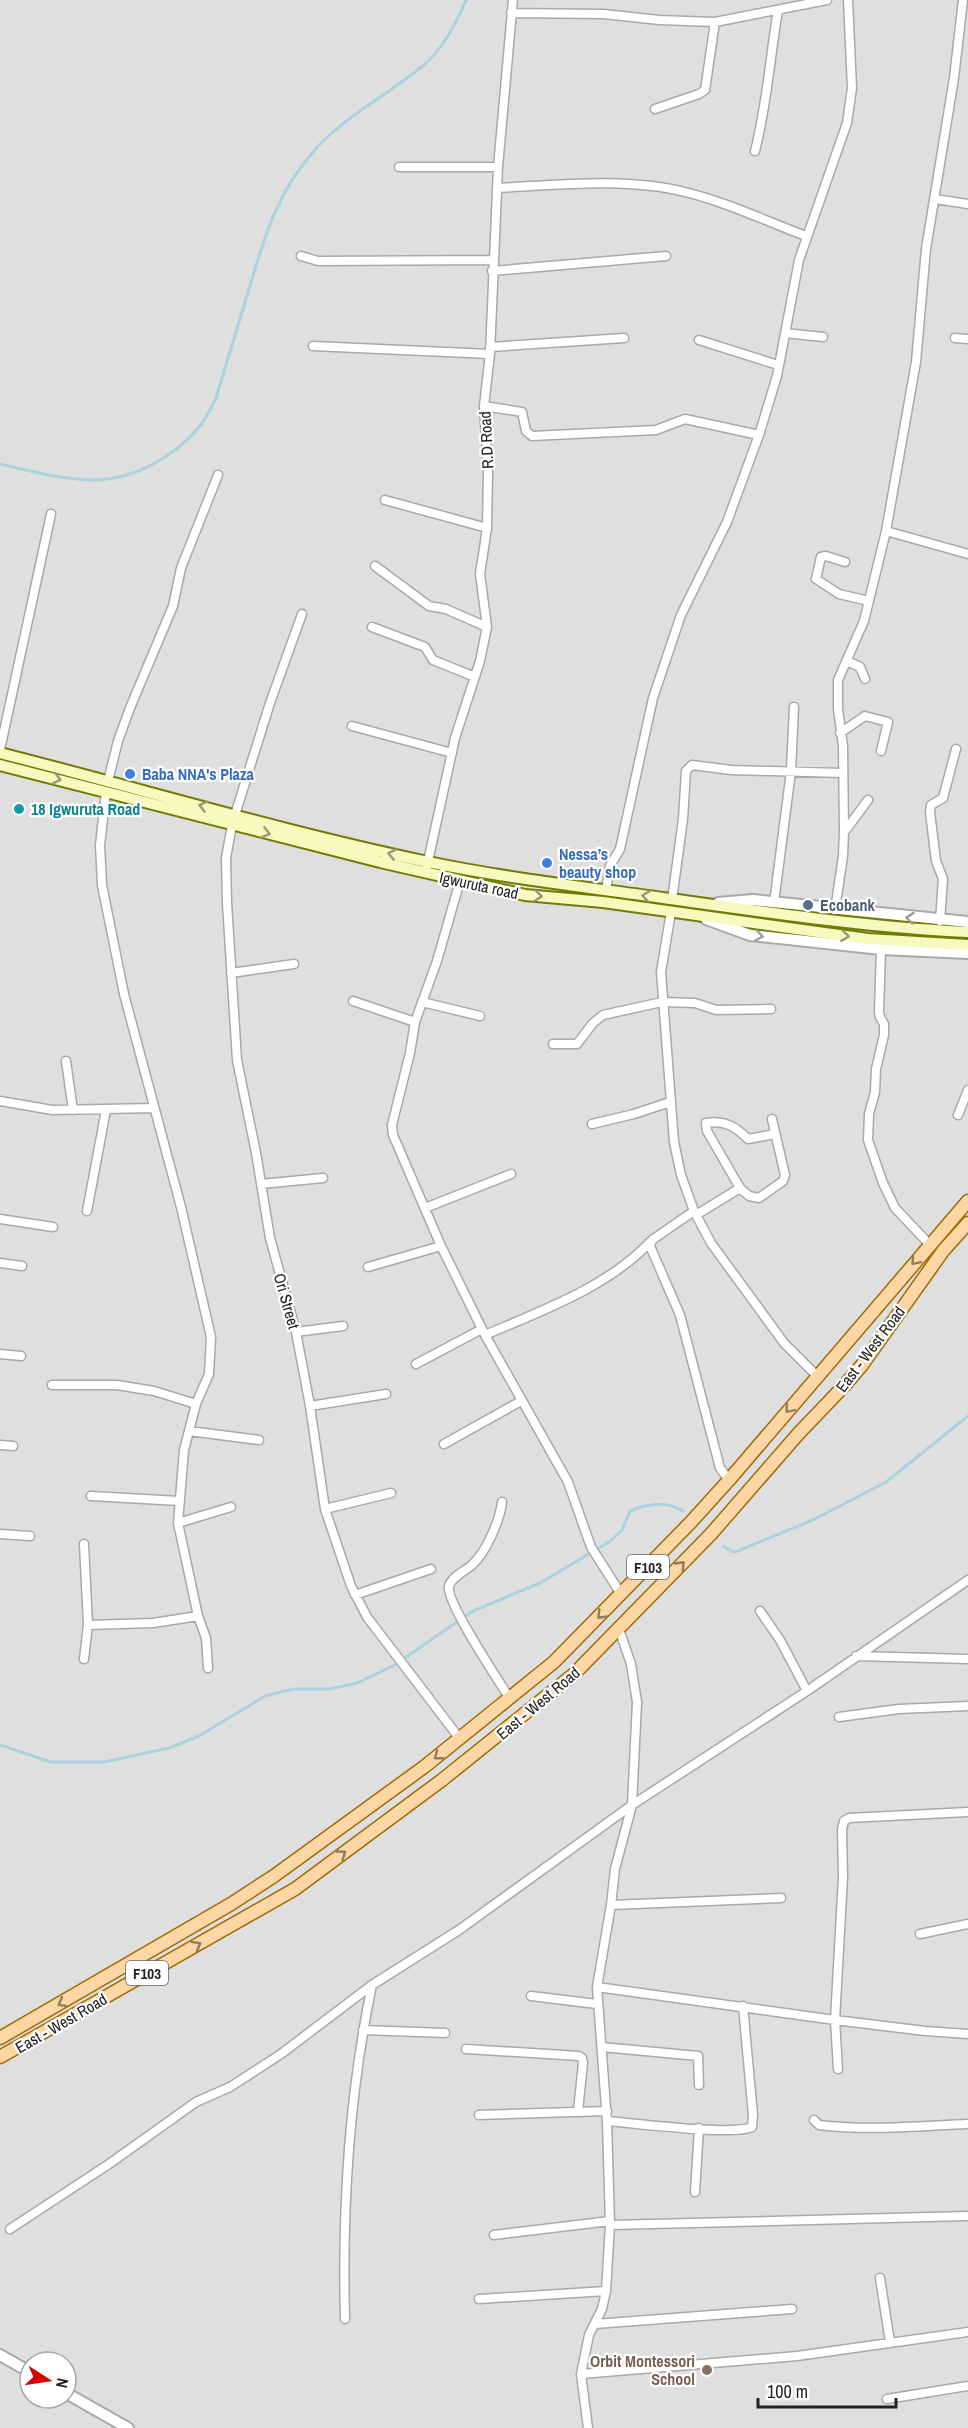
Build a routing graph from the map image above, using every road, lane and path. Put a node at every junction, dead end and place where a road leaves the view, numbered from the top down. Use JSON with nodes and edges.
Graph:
{"nodes":[{"id":1,"x":513,"y":0,"type":"edge"},
{"id":2,"x":827,"y":0,"type":"edge"},
{"id":3,"x":848,"y":0,"type":"edge"},
{"id":4,"x":963,"y":0,"type":"edge"},
{"id":5,"x":778,"y":10,"type":"junction"},
{"id":6,"x":511,"y":13,"type":"junction"},
{"id":7,"x":716,"y":22,"type":"junction"},
{"id":8,"x":655,"y":109,"type":"dead end"},
{"id":9,"x":754,"y":151,"type":"dead end"},
{"id":10,"x":399,"y":167,"type":"dead end"},
{"id":11,"x":498,"y":167,"type":"junction"},
{"id":12,"x":497,"y":188,"type":"junction"},
{"id":13,"x":935,"y":199,"type":"junction"},
{"id":14,"x":968,"y":204,"type":"edge"},
{"id":15,"x":806,"y":236,"type":"junction"},
{"id":16,"x":301,"y":256,"type":"dead end"},
{"id":17,"x":666,"y":256,"type":"dead end"},
{"id":18,"x":492,"y":260,"type":"junction"},
{"id":19,"x":492,"y":271,"type":"junction"},
{"id":20,"x":785,"y":333,"type":"junction"},
{"id":21,"x":823,"y":337,"type":"dead end"},
{"id":22,"x":624,"y":338,"type":"dead end"},
{"id":23,"x":955,"y":338,"type":"dead end"},
{"id":24,"x":968,"y":339,"type":"edge"},
{"id":25,"x":699,"y":340,"type":"dead end"},
{"id":26,"x":313,"y":346,"type":"dead end"},
{"id":27,"x":490,"y":351,"type":"junction"},
{"id":28,"x":778,"y":365,"type":"junction"},
{"id":29,"x":484,"y":406,"type":"junction"},
{"id":30,"x":759,"y":435,"type":"junction"},
{"id":31,"x":218,"y":475,"type":"dead end"},
{"id":32,"x":385,"y":500,"type":"dead end"},
{"id":33,"x":51,"y":514,"type":"dead end"},
{"id":34,"x":487,"y":528,"type":"junction"},
{"id":35,"x":886,"y":531,"type":"junction"},
{"id":36,"x":968,"y":554,"type":"edge"},
{"id":37,"x":845,"y":562,"type":"dead end"},
{"id":38,"x":375,"y":566,"type":"dead end"},
{"id":39,"x":869,"y":601,"type":"junction"},
{"id":40,"x":302,"y":614,"type":"dead end"},
{"id":41,"x":372,"y":627,"type":"dead end"},
{"id":42,"x":487,"y":627,"type":"junction"},
{"id":43,"x":847,"y":661,"type":"junction"},
{"id":44,"x":475,"y":677,"type":"junction"},
{"id":45,"x":865,"y":679,"type":"dead end"},
{"id":46,"x":794,"y":707,"type":"dead end"},
{"id":47,"x":352,"y":726,"type":"dead end"},
{"id":48,"x":840,"y":733,"type":"junction"},
{"id":49,"x":956,"y":749,"type":"dead end"},
{"id":50,"x":881,"y":751,"type":"dead end"},
{"id":51,"x":0,"y":752,"type":"edge"},
{"id":52,"x":452,"y":753,"type":"junction"},
{"id":53,"x":0,"y":765,"type":"edge"},
{"id":54,"x":791,"y":771,"type":"junction"},
{"id":55,"x":842,"y":773,"type":"junction"},
{"id":56,"x":107,"y":786,"type":"junction"},
{"id":57,"x":868,"y":800,"type":"dead end"},
{"id":58,"x":234,"y":820,"type":"junction"},
{"id":59,"x":844,"y":831,"type":"junction"},
{"id":60,"x":427,"y":868,"type":"junction"},
{"id":61,"x":460,"y":880,"type":"junction"},
{"id":62,"x":606,"y":890,"type":"junction"},
{"id":63,"x":672,"y":900,"type":"junction"},
{"id":64,"x":774,"y":903,"type":"junction"},
{"id":65,"x":704,"y":904,"type":"junction"},
{"id":66,"x":835,"y":910,"type":"junction"},
{"id":67,"x":671,"y":912,"type":"junction"},
{"id":68,"x":703,"y":918,"type":"junction"},
{"id":69,"x":940,"y":921,"type":"junction"},
{"id":70,"x":968,"y":922,"type":"edge"},
{"id":71,"x":968,"y":932,"type":"edge"},
{"id":72,"x":968,"y":945,"type":"edge"},
{"id":73,"x":881,"y":950,"type":"junction"},
{"id":74,"x":968,"y":954,"type":"edge"},
{"id":75,"x":294,"y":964,"type":"dead end"},
{"id":76,"x":231,"y":973,"type":"junction"},
{"id":77,"x":353,"y":1001,"type":"dead end"},
{"id":78,"x":422,"y":1002,"type":"junction"},
{"id":79,"x":662,"y":1002,"type":"junction"},
{"id":80,"x":771,"y":1009,"type":"dead end"},
{"id":81,"x":480,"y":1016,"type":"dead end"},
{"id":82,"x":415,"y":1022,"type":"junction"},
{"id":83,"x":553,"y":1044,"type":"dead end"},
{"id":84,"x":66,"y":1061,"type":"dead end"},
{"id":85,"x":968,"y":1090,"type":"edge"},
{"id":86,"x":0,"y":1101,"type":"edge"},
{"id":87,"x":670,"y":1102,"type":"junction"},
{"id":88,"x":154,"y":1108,"type":"junction"},
{"id":89,"x":73,"y":1110,"type":"junction"},
{"id":90,"x":106,"y":1110,"type":"junction"},
{"id":91,"x":958,"y":1115,"type":"dead end"},
{"id":92,"x":772,"y":1119,"type":"dead end"},
{"id":93,"x":592,"y":1124,"type":"dead end"},
{"id":94,"x":776,"y":1134,"type":"junction"},
{"id":95,"x":511,"y":1174,"type":"dead end"},
{"id":96,"x":323,"y":1178,"type":"dead end"},
{"id":97,"x":261,"y":1184,"type":"junction"},
{"id":98,"x":740,"y":1188,"type":"junction"},
{"id":99,"x":968,"y":1201,"type":"edge"},
{"id":100,"x":424,"y":1208,"type":"junction"},
{"id":101,"x":87,"y":1211,"type":"dead end"},
{"id":102,"x":695,"y":1213,"type":"junction"},
{"id":103,"x":0,"y":1219,"type":"edge"},
{"id":104,"x":968,"y":1222,"type":"edge"},
{"id":105,"x":53,"y":1227,"type":"dead end"},
{"id":106,"x":650,"y":1242,"type":"junction"},
{"id":107,"x":930,"y":1245,"type":"junction"},
{"id":108,"x":441,"y":1246,"type":"junction"},
{"id":109,"x":0,"y":1263,"type":"edge"},
{"id":110,"x":22,"y":1266,"type":"dead end"},
{"id":111,"x":368,"y":1267,"type":"dead end"},
{"id":112,"x":343,"y":1326,"type":"dead end"},
{"id":113,"x":296,"y":1332,"type":"junction"},
{"id":114,"x":483,"y":1332,"type":"junction"},
{"id":115,"x":0,"y":1354,"type":"edge"},
{"id":116,"x":21,"y":1356,"type":"dead end"},
{"id":117,"x":416,"y":1364,"type":"dead end"},
{"id":118,"x":817,"y":1376,"type":"junction"},
{"id":119,"x":52,"y":1385,"type":"dead end"},
{"id":120,"x":386,"y":1394,"type":"dead end"},
{"id":121,"x":521,"y":1401,"type":"junction"},
{"id":122,"x":196,"y":1404,"type":"junction"},
{"id":123,"x":310,"y":1406,"type":"junction"},
{"id":124,"x":189,"y":1431,"type":"junction"},
{"id":125,"x":259,"y":1440,"type":"dead end"},
{"id":126,"x":444,"y":1444,"type":"dead end"},
{"id":127,"x":0,"y":1445,"type":"edge"},
{"id":128,"x":13,"y":1446,"type":"dead end"},
{"id":129,"x":729,"y":1480,"type":"junction"},
{"id":130,"x":391,"y":1493,"type":"dead end"},
{"id":131,"x":91,"y":1497,"type":"dead end"},
{"id":132,"x":179,"y":1501,"type":"junction"},
{"id":133,"x":502,"y":1502,"type":"dead end"},
{"id":134,"x":231,"y":1507,"type":"dead end"},
{"id":135,"x":325,"y":1509,"type":"junction"},
{"id":136,"x":178,"y":1523,"type":"junction"},
{"id":137,"x":0,"y":1534,"type":"edge"},
{"id":138,"x":30,"y":1536,"type":"dead end"},
{"id":139,"x":84,"y":1544,"type":"dead end"},
{"id":140,"x":431,"y":1569,"type":"dead end"},
{"id":141,"x":968,"y":1580,"type":"edge"},
{"id":142,"x":621,"y":1594,"type":"junction"},
{"id":143,"x":355,"y":1595,"type":"junction"},
{"id":144,"x":760,"y":1611,"type":"dead end"},
{"id":145,"x":198,"y":1616,"type":"junction"},
{"id":146,"x":88,"y":1625,"type":"junction"},
{"id":147,"x":620,"y":1629,"type":"junction"},
{"id":148,"x":855,"y":1656,"type":"junction"},
{"id":149,"x":84,"y":1659,"type":"dead end"},
{"id":150,"x":968,"y":1659,"type":"edge"},
{"id":151,"x":208,"y":1668,"type":"dead end"},
{"id":152,"x":807,"y":1691,"type":"junction"},
{"id":153,"x":510,"y":1699,"type":"junction"},
{"id":154,"x":968,"y":1706,"type":"edge"},
{"id":155,"x":839,"y":1717,"type":"dead end"},
{"id":156,"x":460,"y":1739,"type":"junction"},
{"id":157,"x":632,"y":1805,"type":"junction"},
{"id":158,"x":968,"y":1812,"type":"edge"},
{"id":159,"x":781,"y":1898,"type":"dead end"},
{"id":160,"x":611,"y":1905,"type":"junction"},
{"id":161,"x":968,"y":1924,"type":"edge"},
{"id":162,"x":920,"y":1934,"type":"dead end"},
{"id":163,"x":372,"y":1985,"type":"junction"},
{"id":164,"x":597,"y":1987,"type":"junction"},
{"id":165,"x":86,"y":1990,"type":"junction"},
{"id":166,"x":531,"y":1996,"type":"dead end"},
{"id":167,"x":93,"y":2004,"type":"junction"},
{"id":168,"x":597,"y":2004,"type":"junction"},
{"id":169,"x":743,"y":2006,"type":"junction"},
{"id":170,"x":835,"y":2020,"type":"junction"},
{"id":171,"x":363,"y":2030,"type":"junction"},
{"id":172,"x":445,"y":2033,"type":"dead end"},
{"id":173,"x":968,"y":2034,"type":"edge"},
{"id":174,"x":0,"y":2038,"type":"edge"},
{"id":175,"x":602,"y":2047,"type":"junction"},
{"id":176,"x":466,"y":2049,"type":"dead end"},
{"id":177,"x":0,"y":2057,"type":"edge"},
{"id":178,"x":838,"y":2068,"type":"dead end"},
{"id":179,"x":699,"y":2085,"type":"dead end"},
{"id":180,"x":578,"y":2111,"type":"junction"},
{"id":181,"x":479,"y":2115,"type":"dead end"},
{"id":182,"x":607,"y":2116,"type":"junction"},
{"id":183,"x":814,"y":2120,"type":"dead end"},
{"id":184,"x":968,"y":2124,"type":"edge"},
{"id":185,"x":699,"y":2128,"type":"junction"},
{"id":186,"x":695,"y":2192,"type":"dead end"},
{"id":187,"x":968,"y":2216,"type":"edge"},
{"id":188,"x":610,"y":2223,"type":"junction"},
{"id":189,"x":10,"y":2229,"type":"dead end"},
{"id":190,"x":494,"y":2235,"type":"dead end"},
{"id":191,"x":880,"y":2278,"type":"dead end"},
{"id":192,"x":606,"y":2291,"type":"junction"},
{"id":193,"x":480,"y":2299,"type":"dead end"},
{"id":194,"x":792,"y":2309,"type":"dead end"},
{"id":195,"x":345,"y":2319,"type":"dead end"},
{"id":196,"x":595,"y":2324,"type":"junction"},
{"id":197,"x":968,"y":2332,"type":"edge"},
{"id":198,"x":890,"y":2342,"type":"junction"},
{"id":199,"x":0,"y":2355,"type":"edge"},
{"id":200,"x":18,"y":2365,"type":"edge"},
{"id":201,"x":581,"y":2374,"type":"junction"},
{"id":202,"x":968,"y":2386,"type":"edge"},
{"id":203,"x":887,"y":2399,"type":"dead end"},
{"id":204,"x":78,"y":2400,"type":"edge"},
{"id":205,"x":128,"y":2428,"type":"edge"},
{"id":206,"x":588,"y":2428,"type":"edge"}],
"edges":[{"from":1,"to":6,"type":"street","name":"R.D Road"},
{"from":2,"to":5,"type":"street"},
{"from":3,"to":15,"type":"street"},
{"from":4,"to":13,"type":"street"},
{"from":5,"to":7,"type":"street"},
{"from":5,"to":9,"type":"street"},
{"from":6,"to":7,"type":"street"},
{"from":6,"to":11,"type":"street","name":"R.D Road"},
{"from":7,"to":8,"type":"street"},
{"from":10,"to":11,"type":"street"},
{"from":11,"to":12,"type":"street","name":"R.D Road"},
{"from":12,"to":15,"type":"street"},
{"from":12,"to":18,"type":"street","name":"R.D Road"},
{"from":13,"to":14,"type":"street"},
{"from":13,"to":35,"type":"street"},
{"from":15,"to":20,"type":"street"},
{"from":16,"to":18,"type":"street"},
{"from":17,"to":19,"type":"street"},
{"from":18,"to":19,"type":"street","name":"R.D Road"},
{"from":19,"to":27,"type":"street","name":"R.D Road"},
{"from":20,"to":21,"type":"street"},
{"from":20,"to":28,"type":"street"},
{"from":22,"to":27,"type":"street"},
{"from":23,"to":24,"type":"street"},
{"from":25,"to":28,"type":"street"},
{"from":26,"to":27,"type":"street"},
{"from":27,"to":29,"type":"street","name":"R.D Road"},
{"from":28,"to":30,"type":"street"},
{"from":29,"to":30,"type":"street"},
{"from":29,"to":34,"type":"street","name":"R.D Road"},
{"from":30,"to":62,"type":"street"},
{"from":31,"to":56,"type":"street"},
{"from":32,"to":34,"type":"street"},
{"from":33,"to":51,"type":"street"},
{"from":34,"to":42,"type":"street","name":"R.D Road"},
{"from":35,"to":36,"type":"street"},
{"from":35,"to":39,"type":"street"},
{"from":37,"to":39,"type":"street"},
{"from":38,"to":42,"type":"street"},
{"from":39,"to":43,"type":"street"},
{"from":40,"to":58,"type":"street","name":"Ori Street"},
{"from":41,"to":44,"type":"street"},
{"from":42,"to":44,"type":"street","name":"R.D Road"},
{"from":43,"to":45,"type":"street"},
{"from":43,"to":48,"type":"street"},
{"from":44,"to":52,"type":"street","name":"R.D Road"},
{"from":46,"to":54,"type":"street"},
{"from":47,"to":52,"type":"street"},
{"from":48,"to":50,"type":"street"},
{"from":48,"to":55,"type":"street"},
{"from":49,"to":69,"type":"street"},
{"from":51,"to":56,"type":"main road","name":"Igwuruta road"},
{"from":52,"to":60,"type":"street","name":"R.D Road"},
{"from":53,"to":56,"type":"main road","name":"Igwuruta road","one_way":true},
{"from":54,"to":55,"type":"street"},
{"from":54,"to":63,"type":"street"},
{"from":54,"to":64,"type":"street"},
{"from":55,"to":59,"type":"street"},
{"from":56,"to":58,"type":"main road","name":"Igwuruta road"},
{"from":56,"to":88,"type":"street"},
{"from":57,"to":59,"type":"street"},
{"from":58,"to":60,"type":"main road","name":"Igwuruta road"},
{"from":58,"to":76,"type":"street","name":"Ori Street"},
{"from":59,"to":66,"type":"street"},
{"from":60,"to":61,"type":"main road","name":"Igwuruta road"},
{"from":60,"to":62,"type":"main road","name":"Igwuruta road"},
{"from":61,"to":67,"type":"main road","name":"Igwuruta road","one_way":true},
{"from":61,"to":78,"type":"street"},
{"from":63,"to":62,"type":"main road","name":"Igwuruta road","one_way":true},
{"from":63,"to":65,"type":"main road","name":"Igwuruta road"},
{"from":64,"to":65,"type":"street"},
{"from":64,"to":66,"type":"street"},
{"from":65,"to":71,"type":"main road","name":"Igwuruta road"},
{"from":69,"to":66,"type":"street","one_way":true},
{"from":67,"to":68,"type":"main road","name":"Igwuruta road"},
{"from":67,"to":79,"type":"street"},
{"from":68,"to":72,"type":"main road","name":"Igwuruta road","one_way":true},
{"from":68,"to":73,"type":"street","one_way":true},
{"from":69,"to":70,"type":"street"},
{"from":73,"to":74,"type":"street"},
{"from":73,"to":107,"type":"street"},
{"from":75,"to":76,"type":"street"},
{"from":76,"to":97,"type":"street","name":"Ori Street"},
{"from":77,"to":82,"type":"street"},
{"from":78,"to":81,"type":"street"},
{"from":78,"to":82,"type":"street"},
{"from":79,"to":80,"type":"street"},
{"from":79,"to":83,"type":"street"},
{"from":79,"to":87,"type":"street"},
{"from":82,"to":100,"type":"street"},
{"from":84,"to":89,"type":"street"},
{"from":85,"to":91,"type":"street"},
{"from":86,"to":89,"type":"street"},
{"from":87,"to":93,"type":"street"},
{"from":87,"to":102,"type":"street"},
{"from":88,"to":90,"type":"street"},
{"from":88,"to":122,"type":"street"},
{"from":89,"to":90,"type":"street"},
{"from":90,"to":101,"type":"street"},
{"from":92,"to":94,"type":"street"},
{"from":94,"to":98,"type":"street"},
{"from":94,"to":98,"type":"street"},
{"from":95,"to":100,"type":"street"},
{"from":96,"to":97,"type":"street"},
{"from":97,"to":113,"type":"street","name":"Ori Street"},
{"from":98,"to":102,"type":"street"},
{"from":99,"to":107,"type":"main road","name":"East - West Road","number":"F103"},
{"from":100,"to":108,"type":"street"},
{"from":102,"to":106,"type":"street"},
{"from":102,"to":118,"type":"street"},
{"from":103,"to":105,"type":"street"},
{"from":147,"to":104,"type":"main road","name":"East - West Road","number":"F103","one_way":true},
{"from":106,"to":114,"type":"street"},
{"from":106,"to":129,"type":"street"},
{"from":107,"to":118,"type":"main road","name":"East - West Road","number":"F103","one_way":true},
{"from":108,"to":111,"type":"street"},
{"from":108,"to":114,"type":"street"},
{"from":109,"to":110,"type":"street"},
{"from":112,"to":113,"type":"street"},
{"from":113,"to":123,"type":"street","name":"Ori Street"},
{"from":114,"to":117,"type":"street"},
{"from":114,"to":121,"type":"street"},
{"from":115,"to":116,"type":"street"},
{"from":118,"to":129,"type":"main road","name":"East - West Road","number":"F103","one_way":true},
{"from":119,"to":122,"type":"street"},
{"from":120,"to":123,"type":"street"},
{"from":121,"to":126,"type":"street"},
{"from":121,"to":142,"type":"street"},
{"from":122,"to":124,"type":"street"},
{"from":123,"to":135,"type":"street","name":"Ori Street"},
{"from":124,"to":125,"type":"street"},
{"from":124,"to":132,"type":"street"},
{"from":127,"to":128,"type":"street"},
{"from":129,"to":142,"type":"main road","name":"East - West Road","number":"F103"},
{"from":130,"to":135,"type":"street"},
{"from":131,"to":132,"type":"street"},
{"from":132,"to":136,"type":"street"},
{"from":133,"to":153,"type":"street"},
{"from":134,"to":136,"type":"street"},
{"from":135,"to":143,"type":"street","name":"Ori Street"},
{"from":136,"to":145,"type":"street"},
{"from":137,"to":138,"type":"street"},
{"from":139,"to":146,"type":"street"},
{"from":140,"to":143,"type":"street"},
{"from":141,"to":148,"type":"street"},
{"from":142,"to":153,"type":"main road","name":"East - West Road","number":"F103","one_way":true},
{"from":143,"to":156,"type":"street","name":"Ori Street"},
{"from":144,"to":152,"type":"street"},
{"from":145,"to":146,"type":"street"},
{"from":145,"to":151,"type":"street"},
{"from":146,"to":149,"type":"street"},
{"from":147,"to":157,"type":"street"},
{"from":167,"to":147,"type":"main road","name":"East - West Road","number":"F103","one_way":true},
{"from":148,"to":150,"type":"street"},
{"from":148,"to":152,"type":"street"},
{"from":152,"to":157,"type":"street"},
{"from":153,"to":156,"type":"main road","name":"East - West Road","number":"F103"},
{"from":154,"to":155,"type":"street"},
{"from":156,"to":165,"type":"main road","name":"East - West Road","number":"F103","one_way":true},
{"from":157,"to":160,"type":"street"},
{"from":157,"to":163,"type":"street"},
{"from":158,"to":170,"type":"street"},
{"from":159,"to":160,"type":"street"},
{"from":160,"to":164,"type":"street"},
{"from":161,"to":162,"type":"street"},
{"from":163,"to":171,"type":"street"},
{"from":163,"to":189,"type":"street"},
{"from":164,"to":168,"type":"street"},
{"from":164,"to":169,"type":"street"},
{"from":165,"to":167,"type":"main road"},
{"from":165,"to":174,"type":"main road","name":"East - West Road","number":"F103","one_way":true},
{"from":166,"to":168,"type":"street"},
{"from":167,"to":177,"type":"main road","name":"East - West Road","number":"F103"},
{"from":168,"to":175,"type":"street"},
{"from":169,"to":170,"type":"street"},
{"from":169,"to":185,"type":"street"},
{"from":170,"to":173,"type":"street"},
{"from":170,"to":178,"type":"street"},
{"from":171,"to":172,"type":"street"},
{"from":171,"to":195,"type":"street"},
{"from":175,"to":179,"type":"street"},
{"from":175,"to":182,"type":"street"},
{"from":176,"to":180,"type":"street"},
{"from":180,"to":181,"type":"street"},
{"from":180,"to":182,"type":"street"},
{"from":182,"to":185,"type":"street"},
{"from":182,"to":188,"type":"street"},
{"from":183,"to":184,"type":"street"},
{"from":185,"to":186,"type":"street"},
{"from":187,"to":188,"type":"street"},
{"from":188,"to":190,"type":"street"},
{"from":188,"to":192,"type":"street"},
{"from":191,"to":198,"type":"street"},
{"from":192,"to":193,"type":"street"},
{"from":192,"to":196,"type":"street"},
{"from":194,"to":196,"type":"street"},
{"from":196,"to":201,"type":"street"},
{"from":197,"to":198,"type":"street"},
{"from":198,"to":201,"type":"street"},
{"from":199,"to":200,"type":"street"},
{"from":201,"to":206,"type":"street"},
{"from":202,"to":203,"type":"street"},
{"from":204,"to":205,"type":"street"}]}
